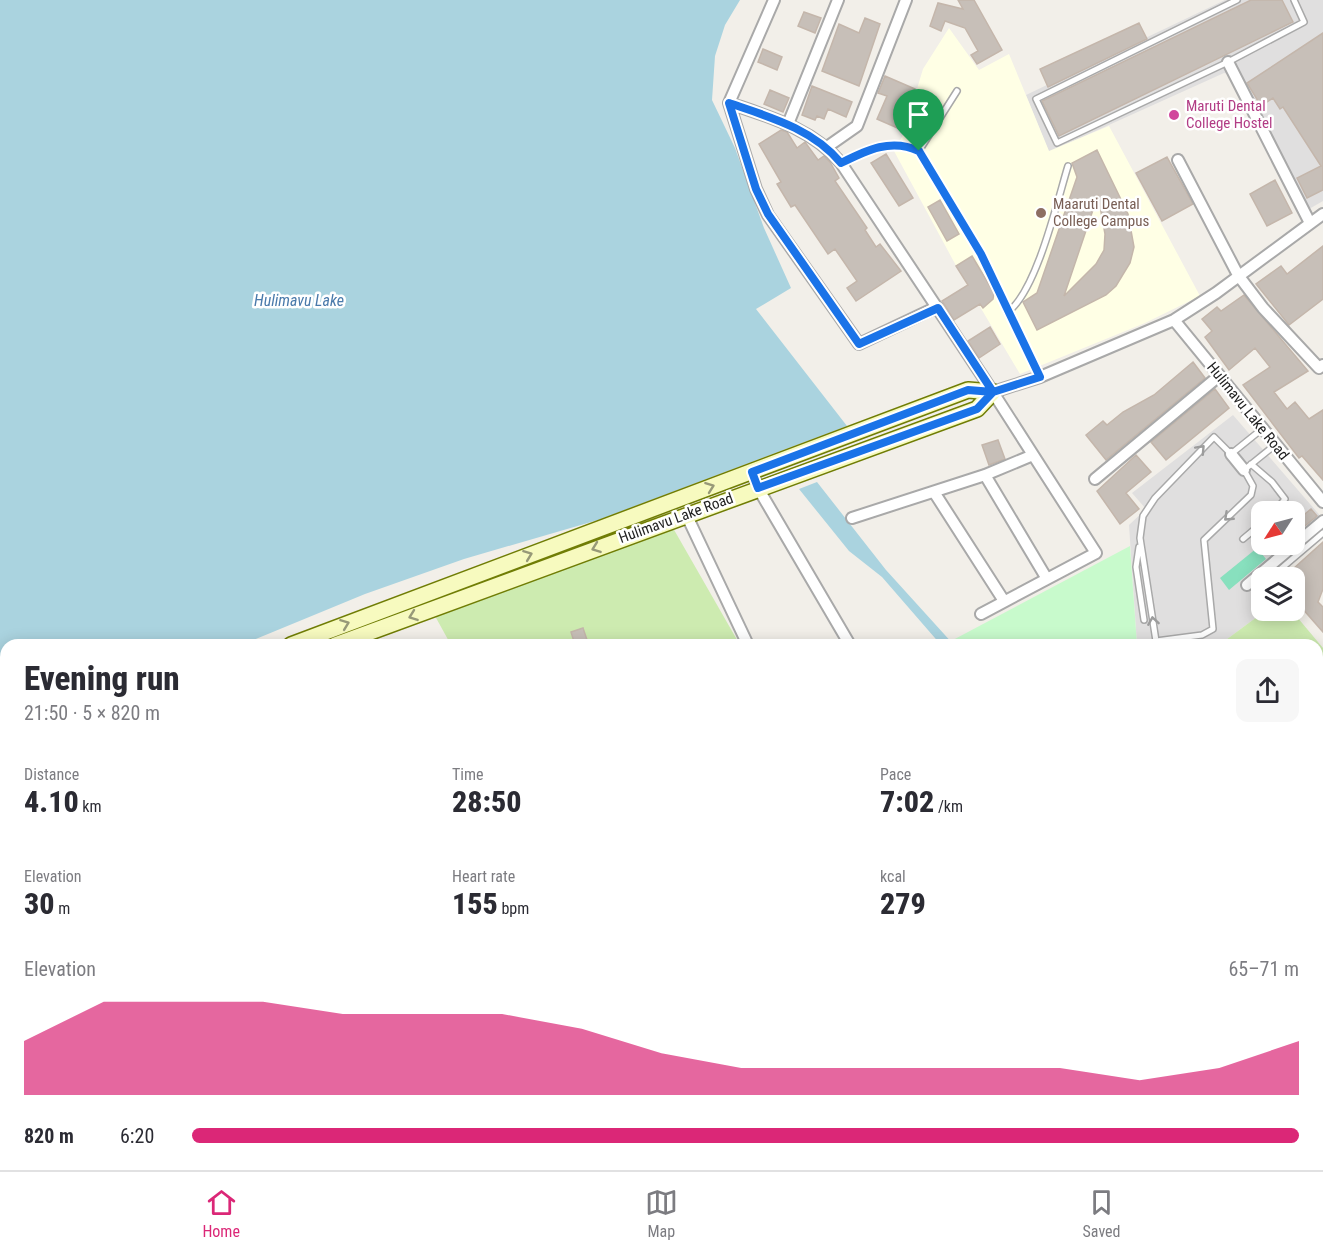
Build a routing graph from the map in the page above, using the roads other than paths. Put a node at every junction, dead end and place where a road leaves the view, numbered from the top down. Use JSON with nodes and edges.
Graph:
{"nodes":[{"id":1,"x":774,"y":0,"type":"edge"},
{"id":2,"x":838,"y":0,"type":"edge"},
{"id":3,"x":906,"y":0,"type":"edge"},
{"id":4,"x":1237,"y":0,"type":"edge"},
{"id":5,"x":1294,"y":0,"type":"edge"},
{"id":6,"x":1228,"y":62,"type":"junction"},
{"id":7,"x":957,"y":91,"type":"dead end"},
{"id":8,"x":729,"y":103,"type":"junction"},
{"id":9,"x":788,"y":124,"type":"junction"},
{"id":10,"x":827,"y":147,"type":"junction"},
{"id":11,"x":919,"y":151,"type":"junction"},
{"id":12,"x":1178,"y":160,"type":"dead end"},
{"id":13,"x":841,"y":163,"type":"junction"},
{"id":14,"x":1068,"y":166,"type":"dead end"},
{"id":15,"x":1323,"y":214,"type":"edge"},
{"id":16,"x":1310,"y":223,"type":"junction"},
{"id":17,"x":1238,"y":275,"type":"junction"},
{"id":18,"x":938,"y":308,"type":"junction"},
{"id":19,"x":1009,"y":311,"type":"junction"},
{"id":20,"x":1174,"y":320,"type":"junction"},
{"id":21,"x":1323,"y":365,"type":"edge"},
{"id":22,"x":1220,"y":376,"type":"junction"},
{"id":23,"x":1040,"y":377,"type":"junction"},
{"id":24,"x":993,"y":392,"type":"junction"},
{"id":25,"x":1262,"y":429,"type":"junction"},
{"id":26,"x":1275,"y":445,"type":"junction"},
{"id":27,"x":1231,"y":454,"type":"junction"},
{"id":28,"x":1033,"y":455,"type":"junction"},
{"id":29,"x":1247,"y":467,"type":"junction"},
{"id":30,"x":752,"y":472,"type":"junction"},
{"id":31,"x":985,"y":475,"type":"junction"},
{"id":32,"x":1095,"y":479,"type":"dead end"},
{"id":33,"x":758,"y":488,"type":"junction"},
{"id":34,"x":934,"y":492,"type":"junction"},
{"id":35,"x":1283,"y":501,"type":"edge"},
{"id":36,"x":1323,"y":502,"type":"edge"},
{"id":37,"x":686,"y":514,"type":"junction"},
{"id":38,"x":852,"y":518,"type":"dead end"},
{"id":39,"x":1323,"y":521,"type":"edge"},
{"id":40,"x":1251,"y":532,"type":"edge"},
{"id":41,"x":1323,"y":533,"type":"edge"},
{"id":42,"x":1140,"y":538,"type":"junction"},
{"id":43,"x":1243,"y":539,"type":"dead end"},
{"id":44,"x":1283,"y":567,"type":"edge"},
{"id":45,"x":1047,"y":579,"type":"junction"},
{"id":46,"x":1247,"y":585,"type":"dead end"},
{"id":47,"x":1005,"y":601,"type":"junction"},
{"id":48,"x":981,"y":614,"type":"dead end"},
{"id":49,"x":1144,"y":620,"type":"dead end"},
{"id":50,"x":307,"y":639,"type":"edge"},
{"id":51,"x":351,"y":639,"type":"edge"},
{"id":52,"x":745,"y":639,"type":"edge"},
{"id":53,"x":846,"y":639,"type":"edge"},
{"id":54,"x":1156,"y":639,"type":"edge"},
{"id":55,"x":1170,"y":639,"type":"edge"}],
"edges":[{"from":1,"to":8,"type":"street"},
{"from":2,"to":9,"type":"street"},
{"from":3,"to":10,"type":"street"},
{"from":4,"to":6,"type":"lane"},
{"from":5,"to":6,"type":"lane"},
{"from":6,"to":16,"type":"street"},
{"from":7,"to":11,"type":"lane"},
{"from":8,"to":9,"type":"street"},
{"from":8,"to":18,"type":"street"},
{"from":9,"to":10,"type":"street"},
{"from":10,"to":13,"type":"street"},
{"from":11,"to":13,"type":"lane"},
{"from":11,"to":19,"type":"lane"},
{"from":12,"to":17,"type":"street"},
{"from":13,"to":18,"type":"street"},
{"from":14,"to":19,"type":"lane"},
{"from":15,"to":16,"type":"street","name":"Hulimavu Lake Road"},
{"from":16,"to":17,"type":"street","name":"Hulimavu Lake Road"},
{"from":17,"to":20,"type":"street","name":"Hulimavu Lake Road"},
{"from":17,"to":21,"type":"street"},
{"from":18,"to":24,"type":"street"},
{"from":19,"to":23,"type":"lane"},
{"from":20,"to":22,"type":"street","name":"Hulimavu Lake Road"},
{"from":20,"to":23,"type":"street","name":"Hulimavu Lake Road"},
{"from":22,"to":25,"type":"street","name":"Hulimavu Lake Road"},
{"from":22,"to":32,"type":"street"},
{"from":23,"to":24,"type":"street","name":"Hulimavu Lake Road"},
{"from":24,"to":28,"type":"street"},
{"from":24,"to":30,"type":"main road","name":"Hulimavu Lake Road"},
{"from":24,"to":33,"type":"main road","name":"Hulimavu Lake Road"},
{"from":25,"to":26,"type":"street","name":"Hulimavu Lake Road"},
{"from":25,"to":27,"type":"lane"},
{"from":26,"to":29,"type":"lane"},
{"from":26,"to":36,"type":"street","name":"Hulimavu Lake Road"},
{"from":27,"to":29,"type":"street"},
{"from":42,"to":27,"type":"lane","one_way":true},
{"from":28,"to":31,"type":"street"},
{"from":28,"to":45,"type":"street"},
{"from":29,"to":35,"type":"lane"},
{"from":29,"to":55,"type":"lane","one_way":true},
{"from":30,"to":33,"type":"street"},
{"from":50,"to":30,"type":"main road","name":"Hulimavu Lake Road","one_way":true},
{"from":31,"to":34,"type":"street"},
{"from":31,"to":45,"type":"street"},
{"from":33,"to":37,"type":"main road","name":"Hulimavu Lake Road"},
{"from":33,"to":53,"type":"street"},
{"from":34,"to":38,"type":"street"},
{"from":34,"to":47,"type":"street"},
{"from":37,"to":51,"type":"main road","name":"Hulimavu Lake Road","one_way":true},
{"from":37,"to":52,"type":"street"},
{"from":39,"to":46,"type":"street"},
{"from":40,"to":43,"type":"lane"},
{"from":41,"to":44,"type":"lane"},
{"from":42,"to":49,"type":"lane"},
{"from":54,"to":42,"type":"lane","one_way":true},
{"from":45,"to":47,"type":"street"},
{"from":47,"to":48,"type":"street"}]}
